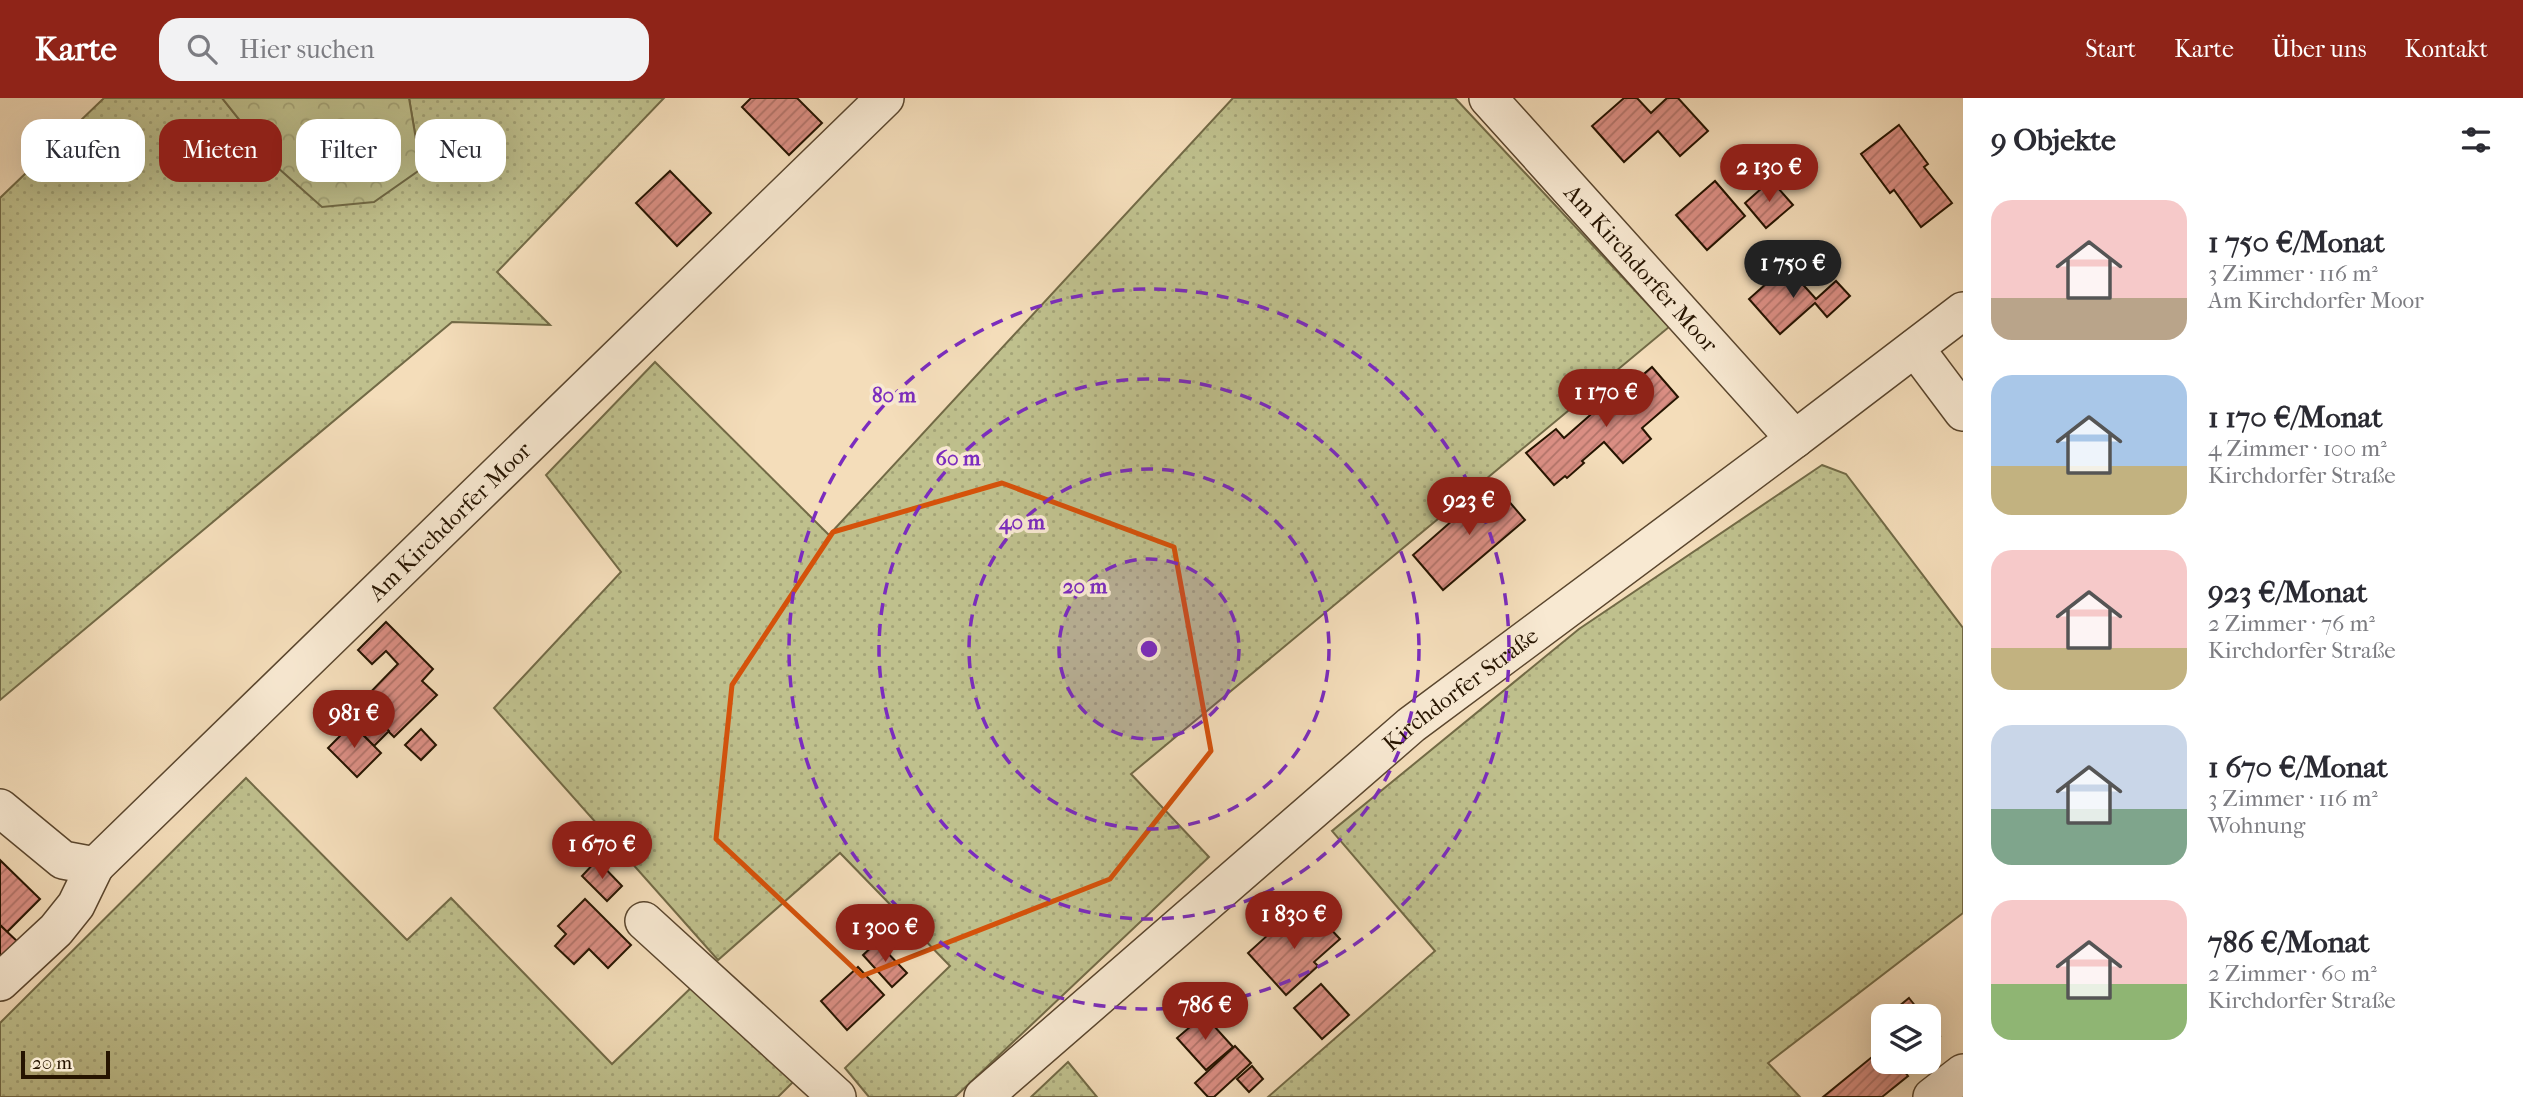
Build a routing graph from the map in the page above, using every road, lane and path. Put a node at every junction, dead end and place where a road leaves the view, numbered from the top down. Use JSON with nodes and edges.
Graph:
{"nodes":[{"id":1,"x":885,"y":98,"type":"edge"},
{"id":2,"x":1488,"y":98,"type":"edge"},
{"id":3,"x":1963,"y":311,"type":"edge"},
{"id":4,"x":1915,"y":348,"type":"junction"},
{"id":5,"x":1963,"y":412,"type":"edge"},
{"id":6,"x":1795,"y":439,"type":"junction"},
{"id":7,"x":0,"y":808,"type":"edge"},
{"id":8,"x":95,"y":866,"type":"junction"},
{"id":9,"x":643,"y":921,"type":"dead end"},
{"id":10,"x":0,"y":982,"type":"edge"},
{"id":11,"x":1963,"y":1073,"type":"edge"},
{"id":12,"x":837,"y":1097,"type":"edge"},
{"id":13,"x":983,"y":1097,"type":"edge"},
{"id":14,"x":1932,"y":1097,"type":"edge"}],
"edges":[{"from":1,"to":8,"type":"street","name":"Am Kirchdorfer Moor"},
{"from":2,"to":6,"type":"street","name":"Am Kirchdorfer Moor"},
{"from":3,"to":4,"type":"street","name":"Kirchdorfer Straße"},
{"from":4,"to":5,"type":"street"},
{"from":4,"to":6,"type":"street","name":"Kirchdorfer Straße"},
{"from":6,"to":13,"type":"street","name":"Kirchdorfer Straße"},
{"from":7,"to":8,"type":"street"},
{"from":8,"to":10,"type":"street","name":"Am Kirchdorfer Moor"},
{"from":9,"to":12,"type":"street"},
{"from":11,"to":14,"type":"street"}]}
